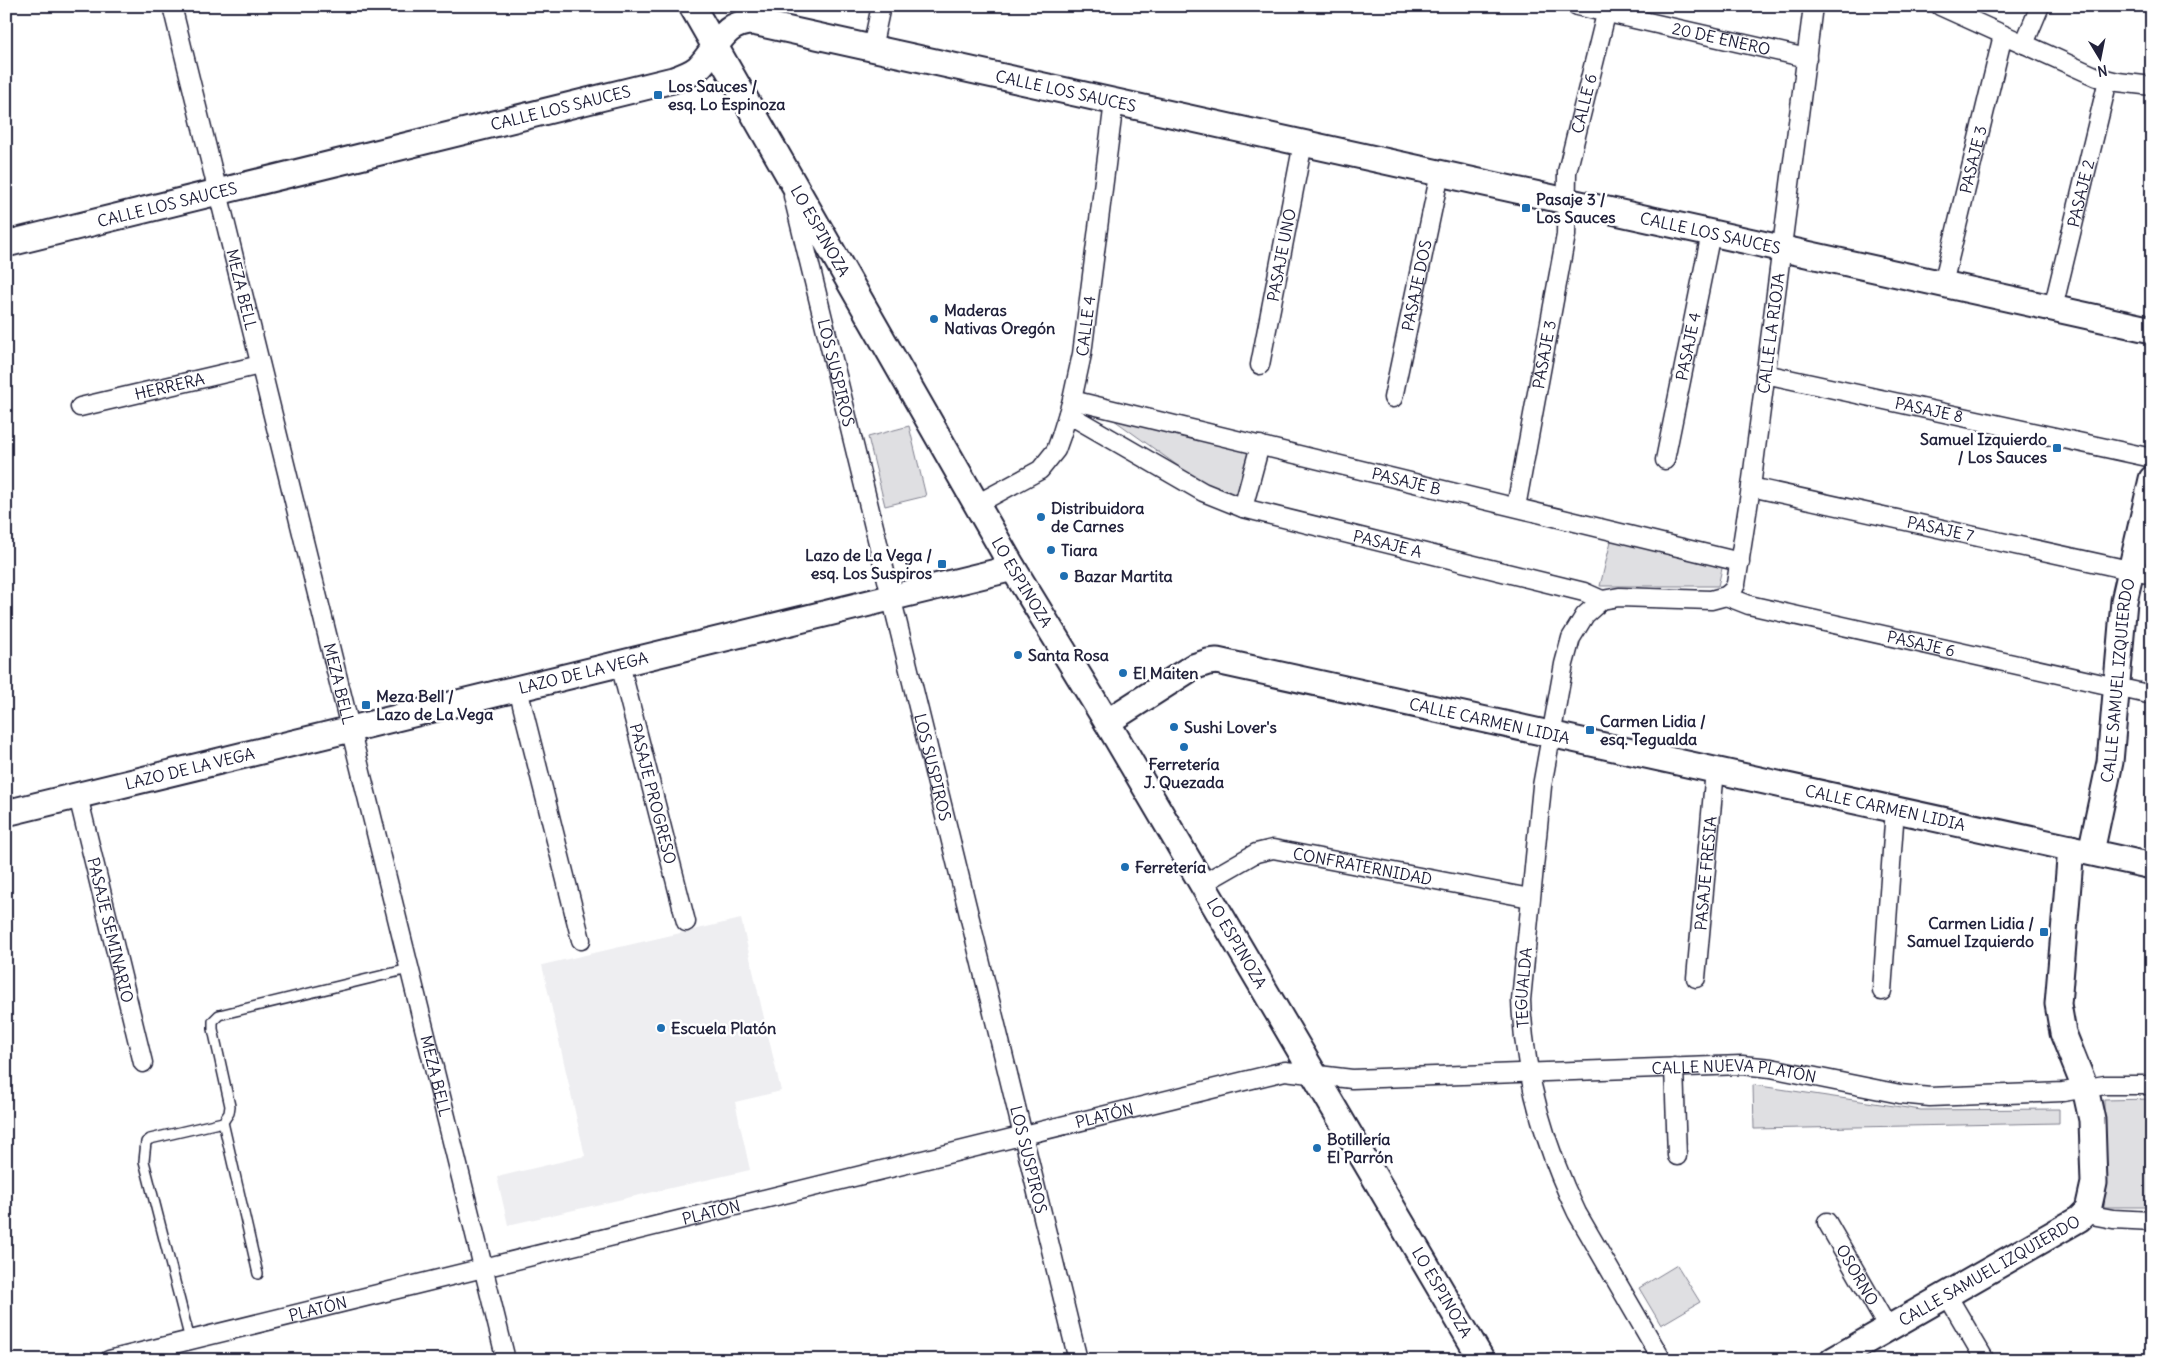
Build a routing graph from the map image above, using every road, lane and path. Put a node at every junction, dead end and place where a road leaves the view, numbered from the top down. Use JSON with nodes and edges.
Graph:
{"nodes":[{"id":1,"x":172,"y":6,"type":"edge"},
{"id":2,"x":692,"y":6,"type":"edge"},
{"id":3,"x":881,"y":6,"type":"edge"},
{"id":4,"x":1576,"y":6,"type":"edge"},
{"id":5,"x":1813,"y":6,"type":"edge"},
{"id":6,"x":1940,"y":6,"type":"edge"},
{"id":7,"x":2040,"y":6,"type":"edge"},
{"id":8,"x":1607,"y":10,"type":"edge"},
{"id":9,"x":2003,"y":35,"type":"junction"},
{"id":10,"x":2024,"y":44,"type":"junction"},
{"id":11,"x":714,"y":45,"type":"junction"},
{"id":12,"x":872,"y":48,"type":"junction"},
{"id":13,"x":1807,"y":58,"type":"junction"},
{"id":14,"x":2108,"y":80,"type":"junction"},
{"id":15,"x":2152,"y":86,"type":"edge"},
{"id":16,"x":1114,"y":102,"type":"junction"},
{"id":17,"x":1303,"y":143,"type":"junction"},
{"id":18,"x":1440,"y":173,"type":"junction"},
{"id":19,"x":788,"y":174,"type":"junction"},
{"id":20,"x":218,"y":192,"type":"junction"},
{"id":21,"x":1567,"y":201,"type":"junction"},
{"id":22,"x":1711,"y":233,"type":"junction"},
{"id":23,"x":6,"y":244,"type":"edge"},
{"id":24,"x":1782,"y":249,"type":"junction"},
{"id":25,"x":1943,"y":284,"type":"junction"},
{"id":26,"x":2053,"y":308,"type":"junction"},
{"id":27,"x":2152,"y":330,"type":"edge"},
{"id":28,"x":260,"y":364,"type":"junction"},
{"id":29,"x":1260,"y":365,"type":"dead end"},
{"id":30,"x":1765,"y":374,"type":"junction"},
{"id":31,"x":1393,"y":398,"type":"dead end"},
{"id":32,"x":80,"y":407,"type":"dead end"},
{"id":33,"x":1070,"y":407,"type":"junction"},
{"id":34,"x":1260,"y":445,"type":"junction"},
{"id":35,"x":2152,"y":458,"type":"edge"},
{"id":36,"x":1665,"y":460,"type":"dead end"},
{"id":37,"x":2152,"y":479,"type":"edge"},
{"id":38,"x":1751,"y":487,"type":"junction"},
{"id":39,"x":977,"y":504,"type":"junction"},
{"id":40,"x":1516,"y":507,"type":"junction"},
{"id":41,"x":1243,"y":508,"type":"junction"},
{"id":42,"x":1740,"y":562,"type":"junction"},
{"id":43,"x":1013,"y":568,"type":"junction"},
{"id":44,"x":2141,"y":573,"type":"edge"},
{"id":45,"x":1726,"y":596,"type":"junction"},
{"id":46,"x":892,"y":598,"type":"junction"},
{"id":47,"x":1602,"y":600,"type":"junction"},
{"id":48,"x":620,"y":664,"type":"junction"},
{"id":49,"x":2118,"y":687,"type":"junction"},
{"id":50,"x":518,"y":689,"type":"junction"},
{"id":51,"x":2152,"y":695,"type":"edge"},
{"id":52,"x":1107,"y":722,"type":"junction"},
{"id":53,"x":350,"y":730,"type":"junction"},
{"id":54,"x":1550,"y":733,"type":"junction"},
{"id":55,"x":1715,"y":770,"type":"junction"},
{"id":56,"x":78,"y":796,"type":"junction"},
{"id":57,"x":1895,"y":810,"type":"junction"},
{"id":58,"x":6,"y":813,"type":"edge"},
{"id":59,"x":2081,"y":850,"type":"junction"},
{"id":60,"x":2152,"y":866,"type":"edge"},
{"id":61,"x":1202,"y":884,"type":"junction"},
{"id":62,"x":1530,"y":898,"type":"junction"},
{"id":63,"x":686,"y":922,"type":"dead end"},
{"id":64,"x":581,"y":940,"type":"dead end"},
{"id":65,"x":409,"y":969,"type":"junction"},
{"id":66,"x":1696,"y":978,"type":"dead end"},
{"id":67,"x":1882,"y":991,"type":"dead end"},
{"id":68,"x":143,"y":1063,"type":"dead end"},
{"id":69,"x":1674,"y":1067,"type":"junction"},
{"id":70,"x":1531,"y":1072,"type":"junction"},
{"id":71,"x":1315,"y":1074,"type":"junction"},
{"id":72,"x":2152,"y":1085,"type":"edge"},
{"id":73,"x":2085,"y":1088,"type":"junction"},
{"id":74,"x":222,"y":1122,"type":"junction"},
{"id":75,"x":1023,"y":1136,"type":"junction"},
{"id":76,"x":1677,"y":1156,"type":"dead end"},
{"id":77,"x":2086,"y":1214,"type":"junction"},
{"id":78,"x":2152,"y":1220,"type":"edge"},
{"id":79,"x":1828,"y":1222,"type":"dead end"},
{"id":80,"x":483,"y":1268,"type":"junction"},
{"id":81,"x":258,"y":1274,"type":"dead end"},
{"id":82,"x":1947,"y":1295,"type":"junction"},
{"id":83,"x":1888,"y":1328,"type":"junction"},
{"id":84,"x":190,"y":1340,"type":"junction"},
{"id":85,"x":157,"y":1354,"type":"edge"},
{"id":86,"x":108,"y":1360,"type":"edge"},
{"id":87,"x":506,"y":1360,"type":"edge"},
{"id":88,"x":1078,"y":1360,"type":"edge"},
{"id":89,"x":1482,"y":1360,"type":"edge"},
{"id":90,"x":1662,"y":1360,"type":"edge"},
{"id":91,"x":1833,"y":1360,"type":"edge"},
{"id":92,"x":1985,"y":1360,"type":"edge"}],
"edges":[{"from":1,"to":20,"type":"street","name":"MEZA BELL"},
{"from":2,"to":11,"type":"street","name":"LO ESPINOZA"},
{"from":3,"to":12,"type":"street"},
{"from":4,"to":8,"type":"street","name":"20 DE ENERO"},
{"from":5,"to":13,"type":"street","name":"CALLE LA RIOJA"},
{"from":6,"to":9,"type":"street"},
{"from":7,"to":10,"type":"street"},
{"from":8,"to":13,"type":"street","name":"20 DE ENERO"},
{"from":8,"to":21,"type":"street","name":"CALLE 6"},
{"from":9,"to":10,"type":"street"},
{"from":9,"to":25,"type":"street","name":"PASAJE 3"},
{"from":10,"to":14,"type":"street"},
{"from":11,"to":12,"type":"street","name":"CALLE LOS SAUCES"},
{"from":11,"to":19,"type":"street","name":"LO ESPINOZA"},
{"from":11,"to":20,"type":"street","name":"CALLE LOS SAUCES"},
{"from":12,"to":16,"type":"street","name":"CALLE LOS SAUCES"},
{"from":13,"to":24,"type":"street","name":"CALLE LA RIOJA"},
{"from":14,"to":15,"type":"street"},
{"from":14,"to":26,"type":"street","name":"PASAJE 2"},
{"from":16,"to":17,"type":"street","name":"CALLE LOS SAUCES"},
{"from":16,"to":33,"type":"street","name":"CALLE 4"},
{"from":17,"to":18,"type":"street","name":"CALLE LOS SAUCES"},
{"from":17,"to":29,"type":"street","name":"PASAJE UNO"},
{"from":18,"to":21,"type":"street","name":"CALLE LOS SAUCES"},
{"from":18,"to":31,"type":"street","name":"PASAJE DOS"},
{"from":19,"to":39,"type":"street","name":"LO ESPINOZA"},
{"from":19,"to":46,"type":"street","name":"LOS SUSPIROS"},
{"from":20,"to":23,"type":"street","name":"CALLE LOS SAUCES"},
{"from":20,"to":28,"type":"street","name":"MEZA BELL"},
{"from":21,"to":22,"type":"street","name":"CALLE LOS SAUCES"},
{"from":21,"to":40,"type":"street","name":"PASAJE 3"},
{"from":22,"to":24,"type":"street","name":"CALLE LOS SAUCES"},
{"from":22,"to":36,"type":"street","name":"PASAJE 4"},
{"from":24,"to":25,"type":"street","name":"CALLE LOS SAUCES"},
{"from":24,"to":30,"type":"street","name":"CALLE LA RIOJA"},
{"from":25,"to":26,"type":"street","name":"CALLE LOS SAUCES"},
{"from":26,"to":27,"type":"street","name":"CALLE LOS SAUCES"},
{"from":28,"to":32,"type":"street","name":"HERRERA"},
{"from":28,"to":53,"type":"street","name":"MEZA BELL"},
{"from":30,"to":35,"type":"street","name":"PASAJE 8"},
{"from":30,"to":38,"type":"street","name":"CALLE LA RIOJA"},
{"from":33,"to":34,"type":"street","name":"PASAJE B"},
{"from":33,"to":39,"type":"street","name":"CALLE 4"},
{"from":33,"to":41,"type":"street","name":"PASAJE A"},
{"from":34,"to":40,"type":"street","name":"PASAJE B"},
{"from":34,"to":41,"type":"street"},
{"from":37,"to":44,"type":"street","name":"CALLE SAMUEL IZQUIERDO"},
{"from":38,"to":42,"type":"street","name":"CALLE LA RIOJA"},
{"from":38,"to":44,"type":"street","name":"PASAJE 7"},
{"from":39,"to":43,"type":"street","name":"LO ESPINOZA"},
{"from":40,"to":42,"type":"street","name":"PASAJE B"},
{"from":41,"to":47,"type":"street","name":"PASAJE A"},
{"from":42,"to":45,"type":"street","name":"CALLE LA RIOJA"},
{"from":43,"to":46,"type":"street","name":"LAZO DE LA VEGA"},
{"from":43,"to":52,"type":"street","name":"LO ESPINOZA"},
{"from":44,"to":49,"type":"street","name":"CALLE SAMUEL IZQUIERDO"},
{"from":45,"to":47,"type":"street","name":"PASAJE A"},
{"from":45,"to":49,"type":"street","name":"PASAJE 6"},
{"from":46,"to":48,"type":"street","name":"LAZO DE LA VEGA"},
{"from":46,"to":75,"type":"street","name":"LOS SUSPIROS"},
{"from":47,"to":54,"type":"street","name":"TEGUALDA"},
{"from":48,"to":50,"type":"street","name":"LAZO DE LA VEGA"},
{"from":48,"to":63,"type":"street","name":"PASAJE PROGRESO"},
{"from":49,"to":51,"type":"street","name":"PASAJE 6"},
{"from":49,"to":59,"type":"street","name":"CALLE SAMUEL IZQUIERDO"},
{"from":50,"to":53,"type":"street","name":"LAZO DE LA VEGA"},
{"from":50,"to":64,"type":"street"},
{"from":52,"to":54,"type":"street","name":"CALLE CARMEN LIDIA"},
{"from":52,"to":61,"type":"street","name":"LO ESPINOZA"},
{"from":53,"to":56,"type":"street","name":"LAZO DE LA VEGA"},
{"from":53,"to":65,"type":"street","name":"MEZA BELL"},
{"from":54,"to":55,"type":"street","name":"CALLE CARMEN LIDIA"},
{"from":54,"to":62,"type":"street","name":"TEGUALDA"},
{"from":55,"to":57,"type":"street","name":"CALLE CARMEN LIDIA"},
{"from":55,"to":66,"type":"street","name":"PASAJE FRESIA"},
{"from":56,"to":58,"type":"street","name":"LAZO DE LA VEGA"},
{"from":56,"to":68,"type":"street","name":"PASAJE SEMINARIO"},
{"from":57,"to":59,"type":"street","name":"CALLE CARMEN LIDIA"},
{"from":57,"to":67,"type":"street"},
{"from":59,"to":60,"type":"street","name":"CALLE CARMEN LIDIA"},
{"from":59,"to":73,"type":"street","name":"CALLE SAMUEL IZQUIERDO"},
{"from":61,"to":62,"type":"street","name":"CONFRATERNIDAD"},
{"from":61,"to":71,"type":"street","name":"LO ESPINOZA"},
{"from":62,"to":70,"type":"street","name":"TEGUALDA"},
{"from":65,"to":74,"type":"lane"},
{"from":65,"to":80,"type":"street","name":"MEZA BELL"},
{"from":69,"to":70,"type":"street","name":"CALLE NUEVA PLATÓN"},
{"from":69,"to":73,"type":"street","name":"CALLE NUEVA PLATÓN"},
{"from":69,"to":76,"type":"street"},
{"from":70,"to":71,"type":"street","name":"CALLE NUEVA PLATÓN"},
{"from":70,"to":90,"type":"street","name":"TEGUALDA"},
{"from":71,"to":75,"type":"street","name":"PLATÓN"},
{"from":71,"to":89,"type":"street","name":"LO ESPINOZA"},
{"from":72,"to":73,"type":"street","name":"CALLE NUEVA PLATÓN"},
{"from":73,"to":77,"type":"street","name":"CALLE SAMUEL IZQUIERDO"},
{"from":74,"to":81,"type":"lane"},
{"from":74,"to":84,"type":"lane"},
{"from":75,"to":80,"type":"street","name":"PLATÓN"},
{"from":75,"to":88,"type":"street","name":"LOS SUSPIROS"},
{"from":77,"to":78,"type":"street"},
{"from":77,"to":82,"type":"street","name":"CALLE SAMUEL IZQUIERDO"},
{"from":79,"to":83,"type":"street","name":"OSORNO"},
{"from":80,"to":84,"type":"street","name":"PLATÓN"},
{"from":80,"to":87,"type":"street","name":"MEZA BELL"},
{"from":82,"to":83,"type":"street","name":"CALLE SAMUEL IZQUIERDO"},
{"from":82,"to":92,"type":"street"},
{"from":83,"to":91,"type":"street","name":"CALLE SAMUEL IZQUIERDO"},
{"from":84,"to":85,"type":"street","name":"PLATÓN"},
{"from":85,"to":86,"type":"street","name":"PLATÓN"}]}
